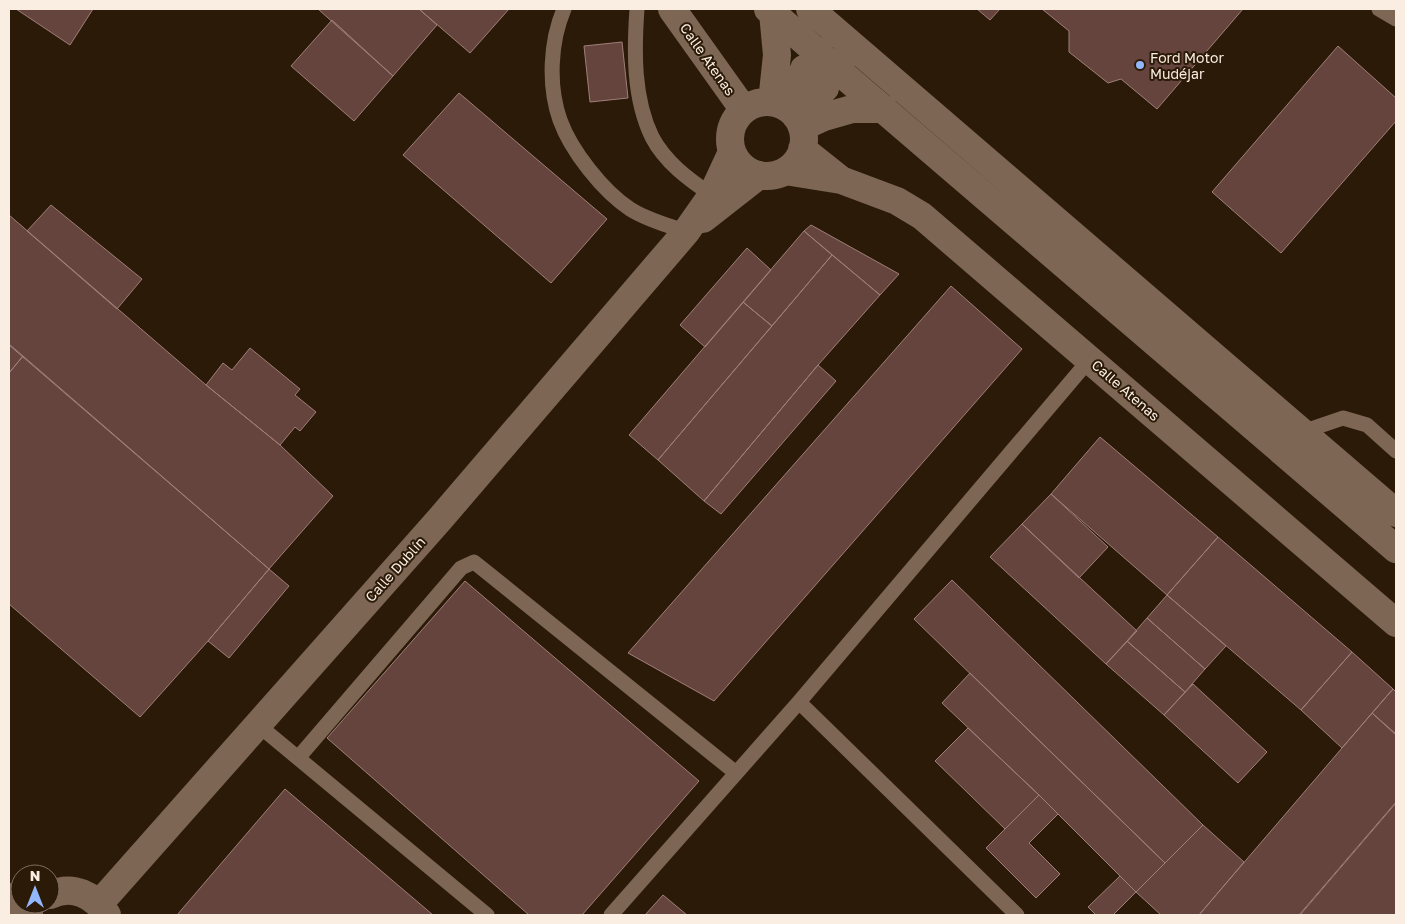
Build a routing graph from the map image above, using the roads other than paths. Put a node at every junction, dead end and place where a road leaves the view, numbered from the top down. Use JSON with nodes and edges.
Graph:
{"nodes":[{"id":1,"x":564,"y":9,"type":"edge"},
{"id":2,"x":637,"y":9,"type":"edge"},
{"id":3,"x":672,"y":9,"type":"edge"},
{"id":4,"x":810,"y":9,"type":"edge"},
{"id":5,"x":1379,"y":9,"type":"edge"},
{"id":6,"x":776,"y":10,"type":"edge"},
{"id":7,"x":1396,"y":19,"type":"edge"},
{"id":8,"x":826,"y":61,"type":"junction"},
{"id":9,"x":884,"y":109,"type":"junction"},
{"id":10,"x":744,"y":110,"type":"junction"},
{"id":11,"x":792,"y":120,"type":"junction"},
{"id":12,"x":732,"y":152,"type":"junction"},
{"id":13,"x":772,"y":173,"type":"junction"},
{"id":14,"x":842,"y":180,"type":"junction"},
{"id":15,"x":712,"y":195,"type":"junction"},
{"id":16,"x":686,"y":232,"type":"junction"},
{"id":17,"x":1127,"y":282,"type":"junction"},
{"id":18,"x":1090,"y":359,"type":"junction"},
{"id":19,"x":1302,"y":432,"type":"junction"},
{"id":20,"x":1396,"y":451,"type":"edge"},
{"id":21,"x":1396,"y":513,"type":"edge"},
{"id":22,"x":1396,"y":549,"type":"edge"},
{"id":23,"x":1396,"y":623,"type":"edge"},
{"id":24,"x":799,"y":702,"type":"junction"},
{"id":25,"x":257,"y":724,"type":"junction"},
{"id":26,"x":298,"y":758,"type":"junction"},
{"id":27,"x":736,"y":774,"type":"junction"},
{"id":28,"x":60,"y":892,"type":"edge"},
{"id":29,"x":103,"y":909,"type":"edge"},
{"id":30,"x":487,"y":915,"type":"edge"},
{"id":31,"x":611,"y":915,"type":"edge"},
{"id":32,"x":1017,"y":915,"type":"edge"}],
"edges":[{"from":1,"to":16,"type":"lane"},
{"from":2,"to":15,"type":"lane"},
{"from":3,"to":10,"type":"street","name":"Calle Atenas"},
{"from":4,"to":17,"type":"street"},
{"from":5,"to":7,"type":"lane"},
{"from":6,"to":8,"type":"street"},
{"from":6,"to":11,"type":"street"},
{"from":8,"to":9,"type":"street"},
{"from":8,"to":11,"type":"street"},
{"from":8,"to":17,"type":"street"},
{"from":9,"to":11,"type":"street"},
{"from":9,"to":22,"type":"street"},
{"from":10,"to":11,"type":"street"},
{"from":10,"to":12,"type":"street"},
{"from":11,"to":13,"type":"street"},
{"from":11,"to":14,"type":"street"},
{"from":12,"to":13,"type":"street"},
{"from":12,"to":15,"type":"street","name":"Calle Dublín"},
{"from":13,"to":14,"type":"street"},
{"from":13,"to":16,"type":"street","name":"Calle Dublín"},
{"from":14,"to":18,"type":"street","name":"Calle Atenas"},
{"from":15,"to":16,"type":"street","name":"Calle Dublín"},
{"from":16,"to":25,"type":"street","name":"Calle Dublín"},
{"from":17,"to":19,"type":"street"},
{"from":18,"to":23,"type":"street","name":"Calle Atenas"},
{"from":18,"to":24,"type":"lane"},
{"from":19,"to":20,"type":"lane"},
{"from":19,"to":21,"type":"street"},
{"from":24,"to":27,"type":"lane"},
{"from":24,"to":32,"type":"lane"},
{"from":25,"to":26,"type":"lane"},
{"from":25,"to":29,"type":"street","name":"Calle Dublín"},
{"from":26,"to":27,"type":"lane"},
{"from":26,"to":30,"type":"lane"},
{"from":27,"to":31,"type":"lane"},
{"from":28,"to":29,"type":"street"}]}
